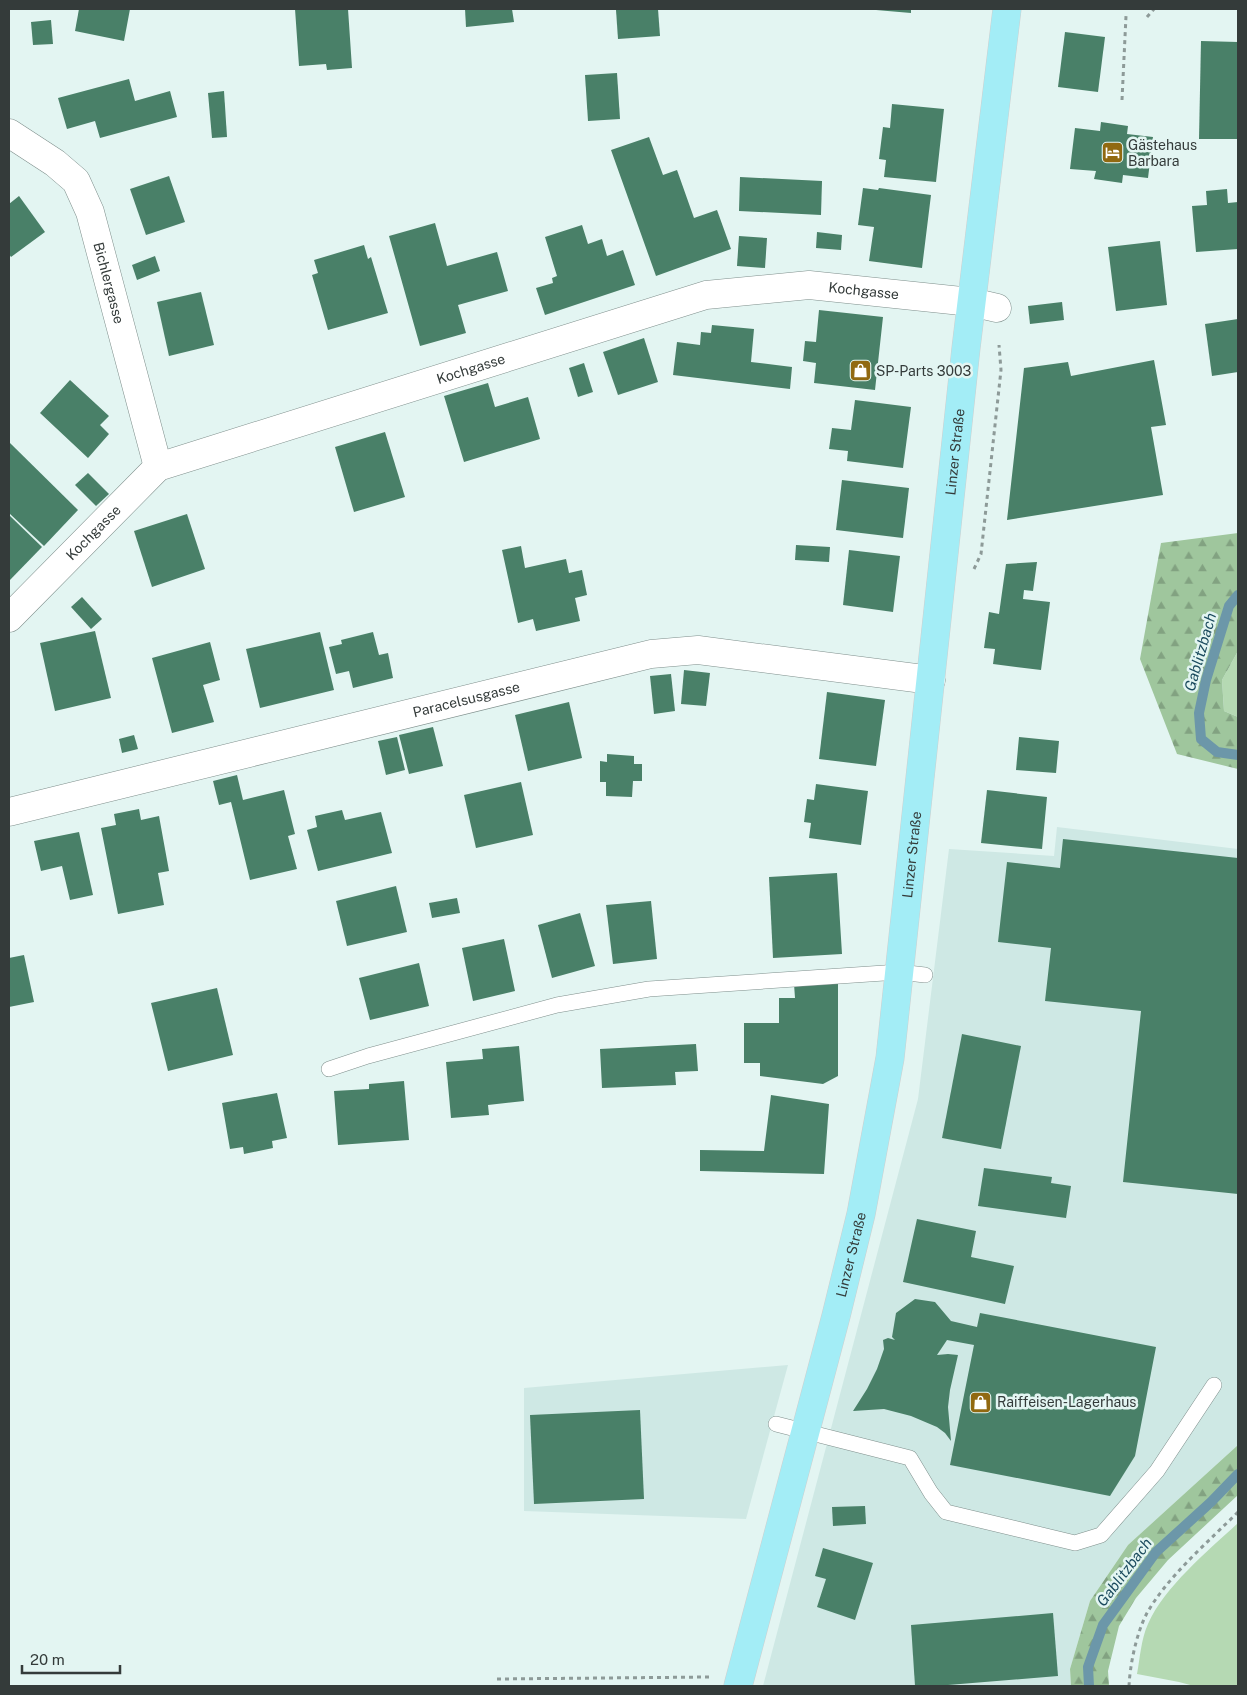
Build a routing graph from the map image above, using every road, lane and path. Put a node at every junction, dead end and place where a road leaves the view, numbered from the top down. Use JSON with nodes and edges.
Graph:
{"nodes":[{"id":1,"x":1007,"y":9,"type":"edge"},
{"id":2,"x":1154,"y":9,"type":"edge"},
{"id":3,"x":1126,"y":16,"type":"dead end"},
{"id":4,"x":1147,"y":17,"type":"dead end"},
{"id":5,"x":1122,"y":100,"type":"dead end"},
{"id":6,"x":9,"y":133,"type":"edge"},
{"id":7,"x":984,"y":305,"type":"junction"},
{"id":8,"x":158,"y":466,"type":"junction"},
{"id":9,"x":9,"y":618,"type":"edge"},
{"id":10,"x":931,"y":680,"type":"junction"},
{"id":11,"x":9,"y":812,"type":"edge"},
{"id":12,"x":912,"y":974,"type":"junction"},
{"id":13,"x":329,"y":1069,"type":"dead end"},
{"id":14,"x":1214,"y":1385,"type":"dead end"},
{"id":15,"x":776,"y":1424,"type":"dead end"},
{"id":16,"x":805,"y":1432,"type":"junction"},
{"id":17,"x":1238,"y":1512,"type":"edge"},
{"id":18,"x":497,"y":1679,"type":"dead end"},
{"id":19,"x":739,"y":1681,"type":"edge"},
{"id":20,"x":1129,"y":1686,"type":"edge"}],
"edges":[{"from":1,"to":7,"type":"main road","name":"Linzer Straße"},
{"from":2,"to":4,"type":"path"},
{"from":3,"to":5,"type":"path"},
{"from":6,"to":8,"type":"street","name":"Bichlergasse"},
{"from":7,"to":8,"type":"street","name":"Kochgasse"},
{"from":7,"to":10,"type":"main road","name":"Linzer Straße"},
{"from":8,"to":9,"type":"street","name":"Kochgasse"},
{"from":10,"to":11,"type":"street","name":"Paracelsusgasse"},
{"from":10,"to":12,"type":"main road","name":"Linzer Straße"},
{"from":12,"to":13,"type":"lane"},
{"from":12,"to":16,"type":"main road","name":"Linzer Straße"},
{"from":14,"to":16,"type":"lane"},
{"from":15,"to":16,"type":"lane"},
{"from":16,"to":19,"type":"main road","name":"Linzer Straße"},
{"from":17,"to":20,"type":"path"},
{"from":18,"to":19,"type":"path"}]}
